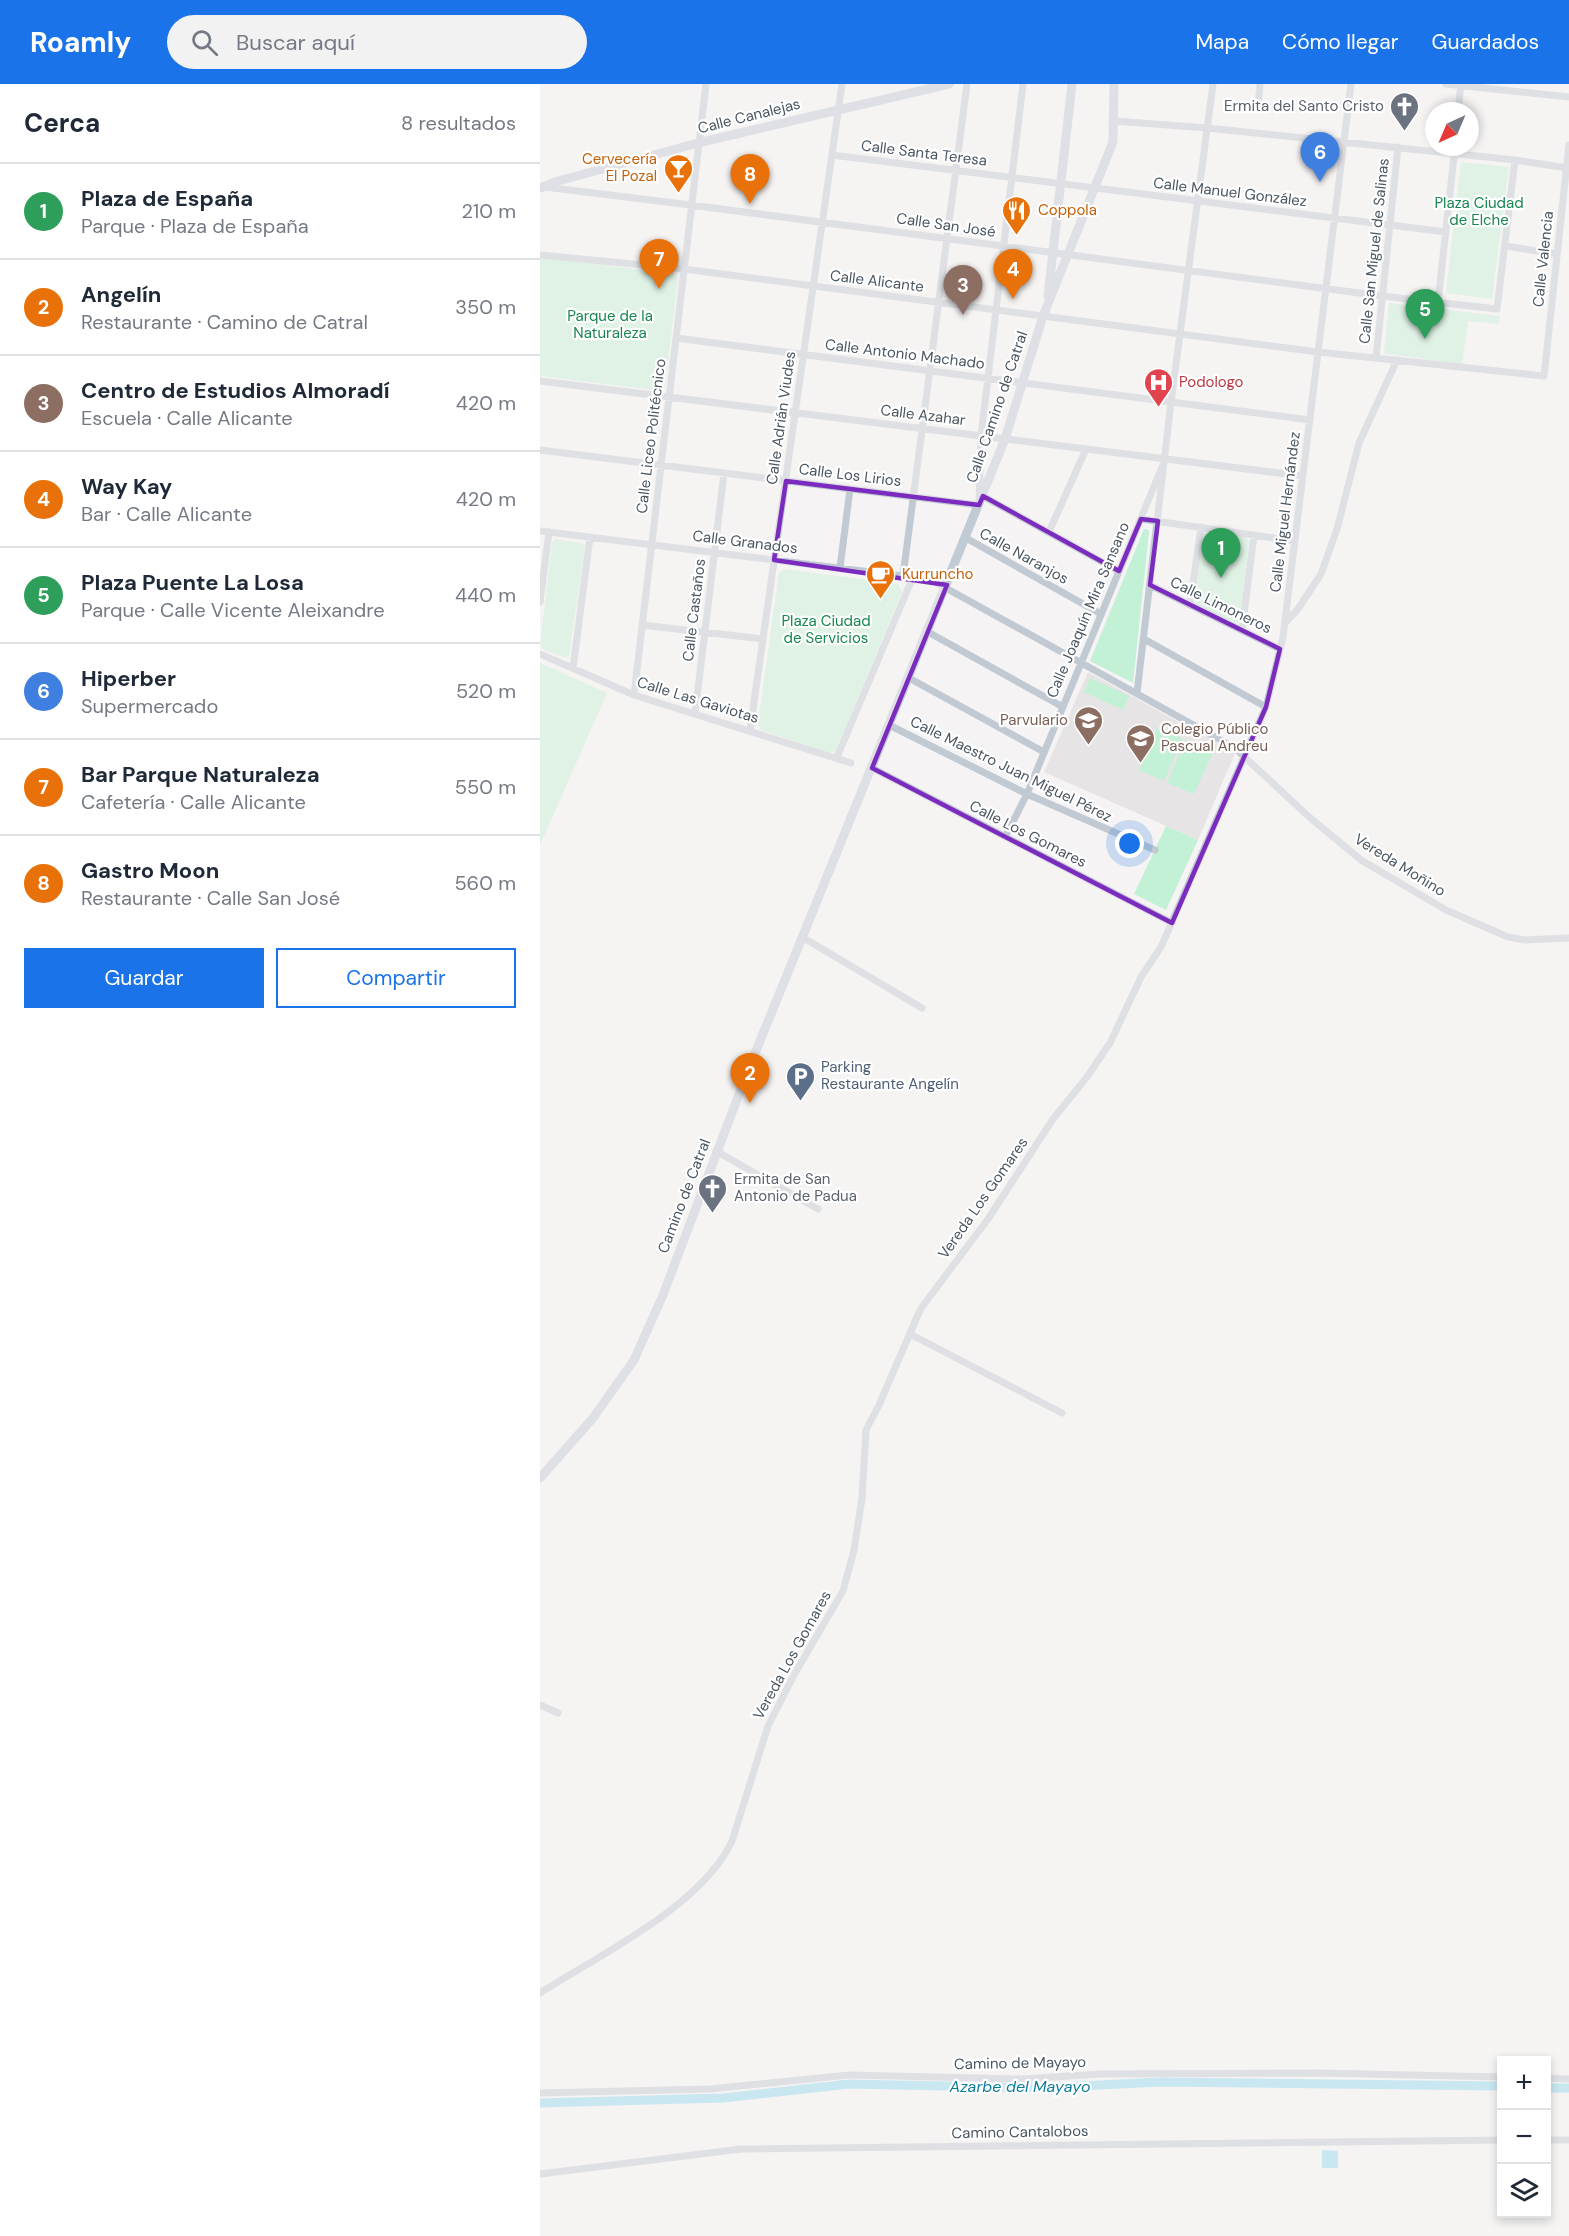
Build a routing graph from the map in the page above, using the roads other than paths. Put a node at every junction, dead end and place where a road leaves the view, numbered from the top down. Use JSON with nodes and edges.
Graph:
{"nodes":[{"id":1,"x":706,"y":84,"type":"edge"},
{"id":2,"x":842,"y":84,"type":"edge"},
{"id":3,"x":950,"y":84,"type":"edge"},
{"id":4,"x":968,"y":84,"type":"edge"},
{"id":5,"x":1023,"y":84,"type":"edge"},
{"id":6,"x":1072,"y":84,"type":"edge"},
{"id":7,"x":1114,"y":84,"type":"edge"},
{"id":8,"x":1213,"y":84,"type":"edge"},
{"id":9,"x":1260,"y":84,"type":"edge"},
{"id":10,"x":1351,"y":84,"type":"edge"},
{"id":11,"x":1446,"y":84,"type":"edge"},
{"id":12,"x":1461,"y":85,"type":"edge"},
{"id":13,"x":1569,"y":97,"type":"edge"},
{"id":14,"x":1459,"y":102,"type":"edge"},
{"id":15,"x":1258,"y":108,"type":"dead end"},
{"id":16,"x":839,"y":109,"type":"junction"},
{"id":17,"x":1114,"y":121,"type":"junction"},
{"id":18,"x":1207,"y":128,"type":"junction"},
{"id":19,"x":1344,"y":142,"type":"junction"},
{"id":20,"x":698,"y":143,"type":"junction"},
{"id":21,"x":1569,"y":145,"type":"edge"},
{"id":22,"x":1398,"y":147,"type":"junction"},
{"id":23,"x":1425,"y":148,"type":"edge"},
{"id":24,"x":1479,"y":154,"type":"edge"},
{"id":25,"x":832,"y":155,"type":"junction"},
{"id":26,"x":1454,"y":156,"type":"edge"},
{"id":27,"x":1515,"y":160,"type":"junction"},
{"id":28,"x":1566,"y":168,"type":"junction"},
{"id":29,"x":956,"y":171,"type":"junction"},
{"id":30,"x":1012,"y":178,"type":"junction"},
{"id":31,"x":1061,"y":184,"type":"junction"},
{"id":32,"x":541,"y":186,"type":"edge"},
{"id":33,"x":1096,"y":189,"type":"junction"},
{"id":34,"x":1197,"y":201,"type":"junction"},
{"id":35,"x":691,"y":205,"type":"junction"},
{"id":36,"x":1334,"y":218,"type":"junction"},
{"id":37,"x":823,"y":222,"type":"junction"},
{"id":38,"x":1390,"y":225,"type":"junction"},
{"id":39,"x":1446,"y":232,"type":"junction"},
{"id":40,"x":947,"y":239,"type":"junction"},
{"id":41,"x":1004,"y":246,"type":"junction"},
{"id":42,"x":1505,"y":246,"type":"junction"},
{"id":43,"x":1053,"y":253,"type":"junction"},
{"id":44,"x":1557,"y":254,"type":"junction"},
{"id":45,"x":540,"y":255,"type":"edge"},
{"id":46,"x":1069,"y":255,"type":"junction"},
{"id":47,"x":684,"y":269,"type":"junction"},
{"id":48,"x":1188,"y":271,"type":"junction"},
{"id":49,"x":814,"y":286,"type":"junction"},
{"id":50,"x":1326,"y":289,"type":"junction"},
{"id":51,"x":1382,"y":296,"type":"junction"},
{"id":52,"x":939,"y":302,"type":"junction"},
{"id":53,"x":1438,"y":302,"type":"junction"},
{"id":54,"x":996,"y":310,"type":"junction"},
{"id":55,"x":1045,"y":312,"type":"junction"},
{"id":56,"x":1180,"y":334,"type":"junction"},
{"id":57,"x":676,"y":338,"type":"junction"},
{"id":58,"x":1318,"y":352,"type":"junction"},
{"id":59,"x":804,"y":354,"type":"junction"},
{"id":60,"x":1376,"y":358,"type":"junction"},
{"id":61,"x":1396,"y":360,"type":"junction"},
{"id":62,"x":930,"y":370,"type":"junction"},
{"id":63,"x":1544,"y":376,"type":"joint"},
{"id":64,"x":988,"y":378,"type":"junction"},
{"id":65,"x":540,"y":381,"type":"edge"},
{"id":66,"x":1022,"y":382,"type":"junction"},
{"id":67,"x":669,"y":397,"type":"junction"},
{"id":68,"x":1171,"y":402,"type":"junction"},
{"id":69,"x":795,"y":413,"type":"junction"},
{"id":70,"x":1310,"y":420,"type":"junction"},
{"id":71,"x":922,"y":429,"type":"junction"},
{"id":72,"x":981,"y":436,"type":"junction"},
{"id":73,"x":1005,"y":439,"type":"junction"},
{"id":74,"x":1086,"y":449,"type":"junction"},
{"id":75,"x":540,"y":450,"type":"edge"},
{"id":76,"x":1165,"y":459,"type":"junction"},
{"id":77,"x":661,"y":465,"type":"junction"},
{"id":78,"x":724,"y":473,"type":"junction"},
{"id":79,"x":1303,"y":476,"type":"junction"},
{"id":80,"x":786,"y":481,"type":"junction"},
{"id":81,"x":850,"y":489,"type":"junction"},
{"id":82,"x":914,"y":497,"type":"junction"},
{"id":83,"x":981,"y":500,"type":"junction"},
{"id":84,"x":1141,"y":519,"type":"junction"},
{"id":85,"x":1158,"y":521,"type":"junction"},
{"id":86,"x":1201,"y":527,"type":"junction"},
{"id":87,"x":540,"y":531,"type":"edge"},
{"id":88,"x":549,"y":532,"type":"junction"},
{"id":89,"x":1049,"y":532,"type":"junction"},
{"id":90,"x":1254,"y":535,"type":"junction"},
{"id":91,"x":590,"y":537,"type":"junction"},
{"id":92,"x":966,"y":538,"type":"junction"},
{"id":93,"x":1295,"y":541,"type":"junction"},
{"id":94,"x":652,"y":544,"type":"junction"},
{"id":95,"x":714,"y":552,"type":"junction"},
{"id":96,"x":774,"y":560,"type":"junction"},
{"id":97,"x":840,"y":568,"type":"junction"},
{"id":98,"x":1119,"y":571,"type":"junction"},
{"id":99,"x":903,"y":576,"type":"junction"},
{"id":100,"x":913,"y":577,"type":"junction"},
{"id":101,"x":1150,"y":585,"type":"junction"},
{"id":102,"x":946,"y":588,"type":"junction"},
{"id":103,"x":540,"y":602,"type":"edge"},
{"id":104,"x":1190,"y":605,"type":"junction"},
{"id":105,"x":1101,"y":614,"type":"junction"},
{"id":106,"x":1285,"y":623,"type":"junction"},
{"id":107,"x":642,"y":626,"type":"junction"},
{"id":108,"x":1242,"y":630,"type":"junction"},
{"id":109,"x":705,"y":632,"type":"junction"},
{"id":110,"x":928,"y":632,"type":"junction"},
{"id":111,"x":763,"y":639,"type":"junction"},
{"id":112,"x":1144,"y":639,"type":"junction"},
{"id":113,"x":1280,"y":649,"type":"junction"},
{"id":114,"x":540,"y":654,"type":"edge"},
{"id":115,"x":1081,"y":663,"type":"junction"},
{"id":116,"x":573,"y":668,"type":"junction"},
{"id":117,"x":909,"y":678,"type":"junction"},
{"id":118,"x":1137,"y":693,"type":"junction"},
{"id":119,"x":634,"y":695,"type":"junction"},
{"id":120,"x":1063,"y":707,"type":"junction"},
{"id":121,"x":1266,"y":707,"type":"junction"},
{"id":122,"x":695,"y":714,"type":"junction"},
{"id":123,"x":889,"y":725,"type":"junction"},
{"id":124,"x":750,"y":730,"type":"junction"},
{"id":125,"x":1044,"y":752,"type":"junction"},
{"id":126,"x":837,"y":757,"type":"junction"},
{"id":127,"x":1244,"y":757,"type":"junction"},
{"id":128,"x":852,"y":762,"type":"dead end"},
{"id":129,"x":872,"y":768,"type":"junction"},
{"id":130,"x":1027,"y":794,"type":"junction"},
{"id":131,"x":1005,"y":837,"type":"junction"},
{"id":132,"x":1155,"y":850,"type":"dead end"},
{"id":133,"x":1172,"y":923,"type":"junction"},
{"id":134,"x":802,"y":937,"type":"junction"},
{"id":135,"x":1569,"y":939,"type":"edge"},
{"id":136,"x":922,"y":1008,"type":"dead end"},
{"id":137,"x":716,"y":1151,"type":"junction"},
{"id":138,"x":818,"y":1209,"type":"dead end"},
{"id":139,"x":910,"y":1334,"type":"junction"},
{"id":140,"x":1062,"y":1413,"type":"dead end"},
{"id":141,"x":540,"y":1478,"type":"edge"},
{"id":142,"x":540,"y":1705,"type":"edge"},
{"id":143,"x":558,"y":1713,"type":"dead end"},
{"id":144,"x":540,"y":1993,"type":"edge"},
{"id":145,"x":1497,"y":2077,"type":"edge"},
{"id":146,"x":1551,"y":2078,"type":"edge"},
{"id":147,"x":1569,"y":2079,"type":"edge"},
{"id":148,"x":540,"y":2093,"type":"edge"},
{"id":149,"x":1497,"y":2140,"type":"edge"},
{"id":150,"x":1551,"y":2140,"type":"edge"},
{"id":151,"x":1569,"y":2140,"type":"edge"},
{"id":152,"x":540,"y":2175,"type":"edge"}],
"edges":[{"from":1,"to":20,"type":"street","name":"Calle Liceo Politécnico"},
{"from":2,"to":16,"type":"street","name":"Calle Adrián Viudes"},
{"from":3,"to":16,"type":"street","name":"Calle Canalejas"},
{"from":4,"to":29,"type":"street"},
{"from":5,"to":30,"type":"street"},
{"from":6,"to":31,"type":"street"},
{"from":7,"to":17,"type":"street","name":"Calle Camino de Catral"},
{"from":8,"to":18,"type":"street"},
{"from":9,"to":15,"type":"street"},
{"from":10,"to":19,"type":"street","name":"Calle Miguel Hernández"},
{"from":11,"to":12,"type":"street"},
{"from":12,"to":13,"type":"street"},
{"from":12,"to":14,"type":"street"},
{"from":16,"to":20,"type":"street","name":"Calle Canalejas"},
{"from":16,"to":25,"type":"street","name":"Calle Adrián Viudes"},
{"from":17,"to":18,"type":"street"},
{"from":17,"to":33,"type":"street","name":"Calle Camino de Catral"},
{"from":18,"to":19,"type":"street"},
{"from":18,"to":34,"type":"street"},
{"from":19,"to":22,"type":"street"},
{"from":19,"to":36,"type":"street","name":"Calle Miguel Hernández"},
{"from":20,"to":32,"type":"street","name":"Calle Canalejas"},
{"from":20,"to":35,"type":"street","name":"Calle Liceo Politécnico"},
{"from":21,"to":28,"type":"street","name":"Calle Valencia"},
{"from":22,"to":23,"type":"street"},
{"from":22,"to":38,"type":"street","name":"Calle San Miguel de Salinas"},
{"from":24,"to":27,"type":"street"},
{"from":25,"to":29,"type":"street","name":"Calle Santa Teresa"},
{"from":25,"to":37,"type":"street","name":"Calle Adrián Viudes"},
{"from":26,"to":39,"type":"street"},
{"from":27,"to":28,"type":"street"},
{"from":27,"to":42,"type":"street"},
{"from":28,"to":44,"type":"street","name":"Calle Valencia"},
{"from":29,"to":30,"type":"street","name":"Calle Santa Teresa"},
{"from":29,"to":40,"type":"street"},
{"from":30,"to":31,"type":"street","name":"Calle Manuel González"},
{"from":30,"to":41,"type":"street"},
{"from":31,"to":33,"type":"street","name":"Calle Manuel González"},
{"from":31,"to":43,"type":"street"},
{"from":32,"to":35,"type":"street","name":"Calle San José"},
{"from":33,"to":34,"type":"street","name":"Calle Manuel González"},
{"from":33,"to":46,"type":"street","name":"Calle Camino de Catral"},
{"from":34,"to":36,"type":"street","name":"Calle Manuel González"},
{"from":34,"to":48,"type":"street"},
{"from":35,"to":37,"type":"street","name":"Calle San José"},
{"from":35,"to":47,"type":"street","name":"Calle Liceo Politécnico"},
{"from":36,"to":38,"type":"street","name":"Calle Manuel González"},
{"from":36,"to":50,"type":"street","name":"Calle Miguel Hernández"},
{"from":37,"to":40,"type":"street","name":"Calle San José"},
{"from":37,"to":49,"type":"street","name":"Calle Adrián Viudes"},
{"from":38,"to":39,"type":"street","name":"Calle Manuel González"},
{"from":38,"to":51,"type":"street","name":"Calle San Miguel de Salinas"},
{"from":39,"to":53,"type":"street"},
{"from":40,"to":41,"type":"street","name":"Calle San José"},
{"from":40,"to":52,"type":"street"},
{"from":41,"to":43,"type":"street","name":"Calle San José"},
{"from":41,"to":54,"type":"street"},
{"from":42,"to":44,"type":"street"},
{"from":42,"to":53,"type":"street","name":"Calle San José"},
{"from":43,"to":46,"type":"street","name":"Calle San José"},
{"from":43,"to":55,"type":"street"},
{"from":44,"to":63,"type":"street","name":"Calle Valencia"},
{"from":45,"to":47,"type":"street","name":"Calle Alicante"},
{"from":46,"to":48,"type":"street","name":"Calle San José"},
{"from":46,"to":55,"type":"street","name":"Calle Camino de Catral"},
{"from":47,"to":49,"type":"street","name":"Calle Alicante"},
{"from":47,"to":57,"type":"street","name":"Calle Liceo Politécnico"},
{"from":48,"to":50,"type":"street","name":"Calle San José"},
{"from":48,"to":56,"type":"street"},
{"from":49,"to":52,"type":"street","name":"Calle Alicante"},
{"from":49,"to":59,"type":"street","name":"Calle Adrián Viudes"},
{"from":50,"to":51,"type":"street","name":"Calle San José"},
{"from":50,"to":58,"type":"street","name":"Calle Miguel Hernández"},
{"from":51,"to":53,"type":"street","name":"Calle San José"},
{"from":51,"to":60,"type":"street","name":"Calle San Miguel de Salinas"},
{"from":52,"to":54,"type":"street","name":"Calle Alicante"},
{"from":52,"to":62,"type":"street"},
{"from":54,"to":55,"type":"street","name":"Calle Alicante"},
{"from":54,"to":64,"type":"street"},
{"from":55,"to":56,"type":"street","name":"Calle Alicante"},
{"from":55,"to":66,"type":"street","name":"Calle Camino de Catral"},
{"from":56,"to":58,"type":"street","name":"Calle Alicante"},
{"from":56,"to":68,"type":"street"},
{"from":57,"to":59,"type":"street","name":"Calle Antonio Machado"},
{"from":57,"to":67,"type":"street","name":"Calle Liceo Politécnico"},
{"from":58,"to":60,"type":"street","name":"Calle Alicante"},
{"from":58,"to":70,"type":"street","name":"Calle Miguel Hernández"},
{"from":59,"to":62,"type":"street","name":"Calle Antonio Machado"},
{"from":59,"to":69,"type":"street","name":"Calle Adrián Viudes"},
{"from":60,"to":61,"type":"street","name":"Calle Alicante"},
{"from":61,"to":63,"type":"street","name":"Calle Alicante"},
{"from":61,"to":106,"type":"street"},
{"from":62,"to":64,"type":"street","name":"Calle Antonio Machado"},
{"from":62,"to":71,"type":"street"},
{"from":64,"to":66,"type":"street","name":"Calle Antonio Machado"},
{"from":64,"to":72,"type":"street"},
{"from":65,"to":67,"type":"street","name":"Calle Azahar"},
{"from":66,"to":68,"type":"street","name":"Calle Antonio Machado"},
{"from":66,"to":73,"type":"street","name":"Calle Camino de Catral"},
{"from":67,"to":69,"type":"street","name":"Calle Azahar"},
{"from":67,"to":77,"type":"street","name":"Calle Liceo Politécnico"},
{"from":68,"to":70,"type":"street","name":"Calle Antonio Machado"},
{"from":68,"to":76,"type":"street"},
{"from":69,"to":71,"type":"street","name":"Calle Azahar"},
{"from":69,"to":80,"type":"street","name":"Calle Adrián Viudes"},
{"from":70,"to":79,"type":"street","name":"Calle Miguel Hernández"},
{"from":71,"to":72,"type":"street","name":"Calle Azahar"},
{"from":71,"to":82,"type":"street"},
{"from":72,"to":73,"type":"street","name":"Calle Azahar"},
{"from":72,"to":83,"type":"street"},
{"from":73,"to":74,"type":"street","name":"Calle Azahar"},
{"from":73,"to":83,"type":"street","name":"Calle Camino de Catral"},
{"from":74,"to":76,"type":"street","name":"Calle Azahar"},
{"from":74,"to":89,"type":"street"},
{"from":75,"to":77,"type":"street","name":"Calle Los Lirios"},
{"from":76,"to":79,"type":"street","name":"Calle Azahar"},
{"from":76,"to":84,"type":"street","name":"Calle Joaquín Mira Sansano"},
{"from":76,"to":85,"type":"street"},
{"from":77,"to":78,"type":"street","name":"Calle Los Lirios"},
{"from":77,"to":94,"type":"street","name":"Calle Liceo Politécnico"},
{"from":78,"to":80,"type":"street","name":"Calle Los Lirios"},
{"from":78,"to":95,"type":"street","name":"Calle Castaños"},
{"from":79,"to":93,"type":"street","name":"Calle Miguel Hernández"},
{"from":80,"to":81,"type":"street","name":"Calle Los Lirios"},
{"from":80,"to":96,"type":"street","name":"Calle Adrián Viudes"},
{"from":81,"to":82,"type":"street","name":"Calle Los Lirios"},
{"from":81,"to":97,"type":"street"},
{"from":82,"to":83,"type":"street","name":"Calle Los Lirios"},
{"from":82,"to":99,"type":"street"},
{"from":83,"to":89,"type":"street"},
{"from":83,"to":92,"type":"street","name":"Calle Camino de Catral"},
{"from":84,"to":85,"type":"street"},
{"from":84,"to":98,"type":"street","name":"Calle Joaquín Mira Sansano"},
{"from":85,"to":86,"type":"street"},
{"from":85,"to":101,"type":"street"},
{"from":86,"to":90,"type":"street"},
{"from":86,"to":104,"type":"street"},
{"from":87,"to":88,"type":"street","name":"Calle Granados"},
{"from":88,"to":91,"type":"street","name":"Calle Granados"},
{"from":88,"to":103,"type":"street"},
{"from":89,"to":98,"type":"street"},
{"from":90,"to":93,"type":"street"},
{"from":90,"to":108,"type":"street"},
{"from":91,"to":94,"type":"street","name":"Calle Granados"},
{"from":91,"to":116,"type":"street"},
{"from":92,"to":102,"type":"street","name":"Calle Camino de Catral"},
{"from":92,"to":105,"type":"street","name":"Calle Naranjos"},
{"from":93,"to":106,"type":"street","name":"Calle Miguel Hernández"},
{"from":94,"to":95,"type":"street","name":"Calle Granados"},
{"from":94,"to":107,"type":"street","name":"Calle Liceo Politécnico"},
{"from":95,"to":96,"type":"street","name":"Calle Granados"},
{"from":95,"to":109,"type":"street","name":"Calle Castaños"},
{"from":96,"to":97,"type":"street","name":"Calle Granados"},
{"from":96,"to":111,"type":"street","name":"Calle Adrián Viudes"},
{"from":97,"to":99,"type":"street","name":"Calle Granados"},
{"from":98,"to":105,"type":"street","name":"Calle Joaquín Mira Sansano"},
{"from":99,"to":100,"type":"street","name":"Calle Granados"},
{"from":100,"to":102,"type":"street","name":"Calle Granados"},
{"from":100,"to":126,"type":"street"},
{"from":101,"to":104,"type":"street","name":"Calle Limoneros"},
{"from":101,"to":112,"type":"street"},
{"from":102,"to":110,"type":"street","name":"Calle Camino de Catral"},
{"from":102,"to":115,"type":"street","name":"Calle Granados"},
{"from":104,"to":108,"type":"street","name":"Calle Limoneros"},
{"from":105,"to":115,"type":"street","name":"Calle Joaquín Mira Sansano"},
{"from":106,"to":113,"type":"street","name":"Calle Miguel Hernández"},
{"from":107,"to":109,"type":"street"},
{"from":107,"to":119,"type":"street","name":"Calle Liceo Politécnico"},
{"from":108,"to":113,"type":"street","name":"Calle Limoneros"},
{"from":109,"to":111,"type":"street"},
{"from":109,"to":122,"type":"street","name":"Calle Castaños"},
{"from":110,"to":117,"type":"street","name":"Calle Camino de Catral"},
{"from":110,"to":120,"type":"street"},
{"from":111,"to":124,"type":"street","name":"Calle Adrián Viudes"},
{"from":112,"to":118,"type":"street"},
{"from":112,"to":121,"type":"street"},
{"from":113,"to":121,"type":"street","name":"Calle Miguel Hernández"},
{"from":114,"to":116,"type":"street","name":"Calle Las Gaviotas"},
{"from":115,"to":118,"type":"street","name":"Vereda Moñino"},
{"from":115,"to":120,"type":"street","name":"Calle Joaquín Mira Sansano"},
{"from":116,"to":119,"type":"street","name":"Calle Las Gaviotas"},
{"from":117,"to":123,"type":"street","name":"Calle Camino de Catral"},
{"from":117,"to":125,"type":"street"},
{"from":118,"to":127,"type":"street","name":"Vereda Moñino"},
{"from":119,"to":122,"type":"street","name":"Calle Las Gaviotas"},
{"from":120,"to":125,"type":"street","name":"Calle Joaquín Mira Sansano"},
{"from":121,"to":127,"type":"street","name":"Calle Miguel Hernández"},
{"from":122,"to":124,"type":"street","name":"Calle Las Gaviotas"},
{"from":123,"to":129,"type":"street","name":"Calle Camino de Catral"},
{"from":123,"to":130,"type":"street","name":"Calle Maestro Juan Miguel Pérez"},
{"from":124,"to":126,"type":"street","name":"Calle Las Gaviotas"},
{"from":125,"to":130,"type":"street","name":"Calle Joaquín Mira Sansano"},
{"from":126,"to":128,"type":"street","name":"Calle Las Gaviotas"},
{"from":127,"to":133,"type":"street","name":"Calle Miguel Hernández"},
{"from":127,"to":135,"type":"street","name":"Vereda Moñino"},
{"from":129,"to":131,"type":"street","name":"Calle Los Gomares"},
{"from":129,"to":134,"type":"street","name":"Camino de Catral"},
{"from":130,"to":131,"type":"street","name":"Calle Joaquín Mira Sansano"},
{"from":130,"to":132,"type":"street","name":"Calle Maestro Juan Miguel Pérez"},
{"from":131,"to":133,"type":"street","name":"Calle Los Gomares"},
{"from":133,"to":139,"type":"street","name":"Vereda Los Gomares"},
{"from":134,"to":136,"type":"street"},
{"from":134,"to":137,"type":"street","name":"Camino de Catral"},
{"from":137,"to":138,"type":"street"},
{"from":137,"to":141,"type":"street","name":"Camino de Catral"},
{"from":139,"to":140,"type":"street"},
{"from":139,"to":144,"type":"street","name":"Vereda Los Gomares"},
{"from":142,"to":143,"type":"street"},
{"from":145,"to":148,"type":"street","name":"Camino de Mayayo"},
{"from":146,"to":147,"type":"street"},
{"from":149,"to":152,"type":"street","name":"Camino Cantalobos"},
{"from":150,"to":151,"type":"street"}]}
